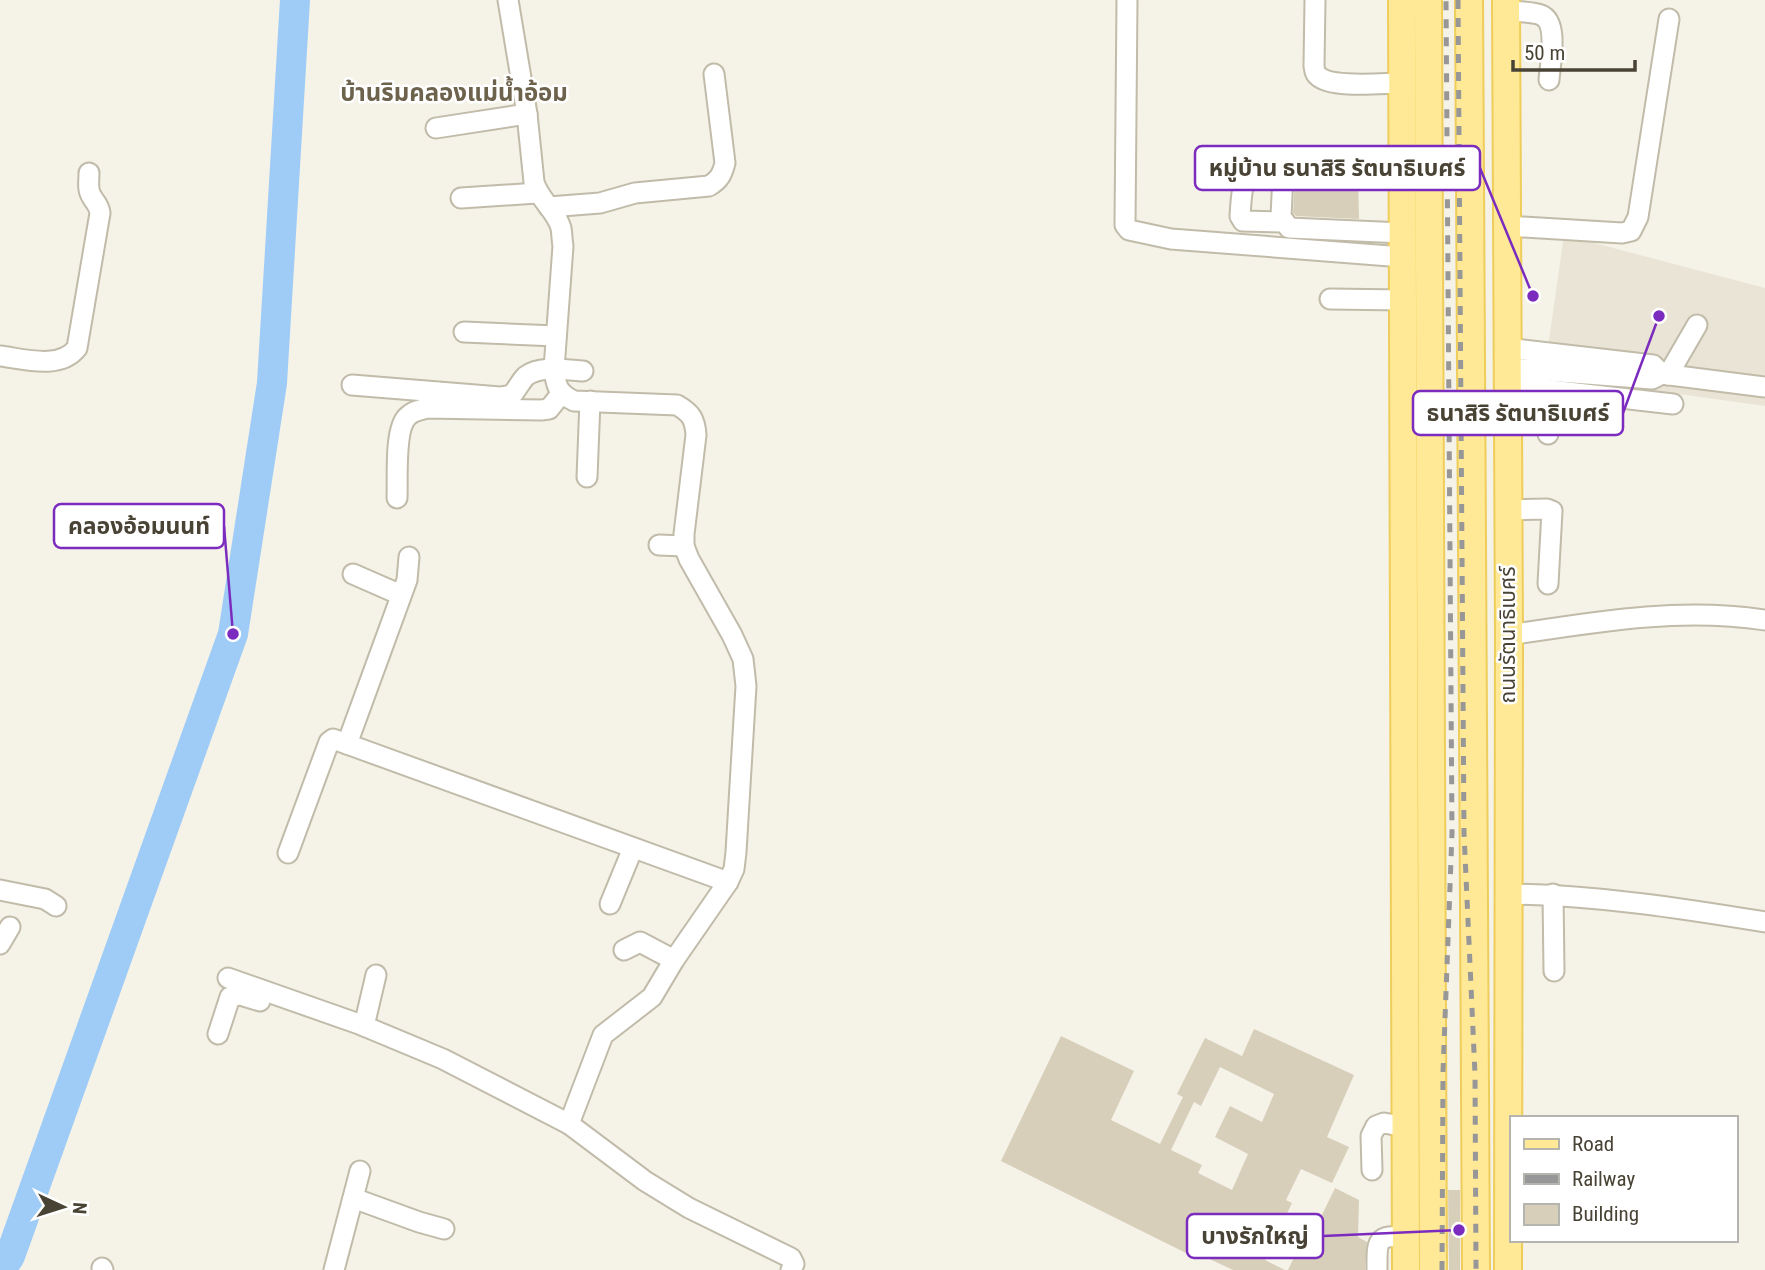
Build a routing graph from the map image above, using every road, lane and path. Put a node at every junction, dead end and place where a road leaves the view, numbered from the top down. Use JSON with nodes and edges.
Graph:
{"nodes":[{"id":1,"x":508,"y":0,"type":"edge"},
{"id":2,"x":1127,"y":0,"type":"edge"},
{"id":3,"x":1315,"y":0,"type":"edge"},
{"id":4,"x":1402,"y":0,"type":"edge"},
{"id":5,"x":1429,"y":0,"type":"edge"},
{"id":6,"x":1469,"y":0,"type":"edge"},
{"id":7,"x":1506,"y":5,"type":"edge"},
{"id":8,"x":1668,"y":19,"type":"dead end"},
{"id":9,"x":1402,"y":42,"type":"junction"},
{"id":10,"x":1507,"y":64,"type":"junction"},
{"id":11,"x":714,"y":74,"type":"dead end"},
{"id":12,"x":1549,"y":80,"type":"dead end"},
{"id":13,"x":1403,"y":83,"type":"junction"},
{"id":14,"x":527,"y":114,"type":"junction"},
{"id":15,"x":436,"y":128,"type":"dead end"},
{"id":16,"x":1403,"y":160,"type":"junction"},
{"id":17,"x":1285,"y":167,"type":"junction"},
{"id":18,"x":89,"y":173,"type":"dead end"},
{"id":19,"x":461,"y":198,"type":"dead end"},
{"id":20,"x":543,"y":200,"type":"junction"},
{"id":21,"x":1285,"y":222,"type":"junction"},
{"id":22,"x":1507,"y":226,"type":"junction"},
{"id":23,"x":1403,"y":245,"type":"junction"},
{"id":24,"x":1330,"y":299,"type":"dead end"},
{"id":25,"x":1403,"y":299,"type":"junction"},
{"id":26,"x":1697,"y":325,"type":"dead end"},
{"id":27,"x":464,"y":332,"type":"dead end"},
{"id":28,"x":556,"y":336,"type":"junction"},
{"id":29,"x":0,"y":356,"type":"edge"},
{"id":30,"x":1507,"y":367,"type":"junction"},
{"id":31,"x":554,"y":369,"type":"junction"},
{"id":32,"x":583,"y":371,"type":"dead end"},
{"id":33,"x":1665,"y":374,"type":"junction"},
{"id":34,"x":352,"y":384,"type":"dead end"},
{"id":35,"x":1765,"y":387,"type":"edge"},
{"id":36,"x":1548,"y":390,"type":"junction"},
{"id":37,"x":561,"y":394,"type":"junction"},
{"id":38,"x":590,"y":401,"type":"junction"},
{"id":39,"x":1673,"y":404,"type":"dead end"},
{"id":40,"x":1548,"y":434,"type":"dead end"},
{"id":41,"x":587,"y":477,"type":"dead end"},
{"id":42,"x":397,"y":498,"type":"dead end"},
{"id":43,"x":1507,"y":510,"type":"junction"},
{"id":44,"x":1431,"y":517,"type":"junction"},
{"id":45,"x":1474,"y":518,"type":"junction"},
{"id":46,"x":659,"y":545,"type":"dead end"},
{"id":47,"x":684,"y":546,"type":"junction"},
{"id":48,"x":409,"y":557,"type":"dead end"},
{"id":49,"x":352,"y":574,"type":"dead end"},
{"id":50,"x":1548,"y":584,"type":"dead end"},
{"id":51,"x":401,"y":595,"type":"junction"},
{"id":52,"x":1765,"y":620,"type":"edge"},
{"id":53,"x":1509,"y":635,"type":"junction"},
{"id":54,"x":347,"y":744,"type":"junction"},
{"id":55,"x":633,"y":848,"type":"junction"},
{"id":56,"x":288,"y":853,"type":"dead end"},
{"id":57,"x":728,"y":883,"type":"junction"},
{"id":58,"x":0,"y":890,"type":"edge"},
{"id":59,"x":1508,"y":894,"type":"junction"},
{"id":60,"x":1553,"y":894,"type":"junction"},
{"id":61,"x":610,"y":904,"type":"dead end"},
{"id":62,"x":56,"y":906,"type":"dead end"},
{"id":63,"x":1765,"y":922,"type":"edge"},
{"id":64,"x":624,"y":950,"type":"dead end"},
{"id":65,"x":674,"y":960,"type":"junction"},
{"id":66,"x":1554,"y":971,"type":"dead end"},
{"id":67,"x":376,"y":975,"type":"dead end"},
{"id":68,"x":228,"y":978,"type":"dead end"},
{"id":69,"x":361,"y":1025,"type":"junction"},
{"id":70,"x":218,"y":1034,"type":"dead end"},
{"id":71,"x":569,"y":1124,"type":"junction"},
{"id":72,"x":1406,"y":1127,"type":"junction"},
{"id":73,"x":1373,"y":1170,"type":"dead end"},
{"id":74,"x":360,"y":1171,"type":"dead end"},
{"id":75,"x":353,"y":1198,"type":"junction"},
{"id":76,"x":444,"y":1228,"type":"dead end"},
{"id":77,"x":1406,"y":1237,"type":"junction"},
{"id":78,"x":338,"y":1269,"type":"edge"},
{"id":79,"x":791,"y":1270,"type":"edge"},
{"id":80,"x":1377,"y":1270,"type":"edge"},
{"id":81,"x":1406,"y":1270,"type":"edge"},
{"id":82,"x":1432,"y":1270,"type":"edge"},
{"id":83,"x":1478,"y":1270,"type":"edge"},
{"id":84,"x":1508,"y":1270,"type":"edge"}],
"edges":[{"from":1,"to":14,"type":"street"},
{"from":2,"to":23,"type":"street"},
{"from":3,"to":13,"type":"street"},
{"from":4,"to":9,"type":"main road"},
{"from":5,"to":44,"type":"main road"},
{"from":6,"to":45,"type":"main road","name":"ถนนรัตนาธิเบศร์"},
{"from":7,"to":10,"type":"main road","name":"ถนนรัตนาธิเบศร์"},
{"from":7,"to":12,"type":"street"},
{"from":8,"to":22,"type":"street"},
{"from":9,"to":13,"type":"main road"},
{"from":9,"to":44,"type":"main road"},
{"from":10,"to":22,"type":"main road","name":"ถนนรัตนาธิเบศร์"},
{"from":10,"to":45,"type":"main road"},
{"from":11,"to":20,"type":"street"},
{"from":13,"to":16,"type":"main road"},
{"from":14,"to":15,"type":"street"},
{"from":14,"to":20,"type":"street"},
{"from":16,"to":17,"type":"street"},
{"from":16,"to":23,"type":"main road"},
{"from":17,"to":21,"type":"street"},
{"from":17,"to":21,"type":"street"},
{"from":18,"to":29,"type":"street"},
{"from":19,"to":20,"type":"street"},
{"from":20,"to":28,"type":"street"},
{"from":21,"to":23,"type":"street"},
{"from":22,"to":30,"type":"main road","name":"ถนนรัตนาธิเบศร์"},
{"from":23,"to":25,"type":"main road"},
{"from":24,"to":25,"type":"street"},
{"from":25,"to":72,"type":"main road"},
{"from":26,"to":33,"type":"street"},
{"from":27,"to":28,"type":"street"},
{"from":28,"to":31,"type":"street"},
{"from":30,"to":33,"type":"street"},
{"from":30,"to":36,"type":"street"},
{"from":30,"to":43,"type":"main road","name":"ถนนรัตนาธิเบศร์"},
{"from":31,"to":32,"type":"street"},
{"from":31,"to":34,"type":"street"},
{"from":31,"to":37,"type":"street"},
{"from":33,"to":35,"type":"street"},
{"from":36,"to":39,"type":"street"},
{"from":36,"to":40,"type":"street"},
{"from":37,"to":38,"type":"street"},
{"from":37,"to":42,"type":"street"},
{"from":38,"to":41,"type":"street"},
{"from":38,"to":47,"type":"street"},
{"from":43,"to":50,"type":"street"},
{"from":43,"to":53,"type":"main road","name":"ถนนรัตนาธิเบศร์"},
{"from":44,"to":82,"type":"main road"},
{"from":45,"to":83,"type":"main road","name":"ถนนรัตนาธิเบศร์"},
{"from":46,"to":47,"type":"street"},
{"from":47,"to":57,"type":"street"},
{"from":48,"to":51,"type":"street"},
{"from":49,"to":51,"type":"street"},
{"from":51,"to":54,"type":"street"},
{"from":52,"to":53,"type":"street"},
{"from":53,"to":59,"type":"main road","name":"ถนนรัตนาธิเบศร์"},
{"from":54,"to":55,"type":"street"},
{"from":54,"to":56,"type":"street"},
{"from":55,"to":57,"type":"street"},
{"from":55,"to":61,"type":"street"},
{"from":57,"to":65,"type":"street"},
{"from":58,"to":62,"type":"street"},
{"from":59,"to":60,"type":"street"},
{"from":59,"to":84,"type":"main road","name":"ถนนรัตนาธิเบศร์"},
{"from":60,"to":63,"type":"street"},
{"from":60,"to":66,"type":"street"},
{"from":64,"to":65,"type":"street"},
{"from":65,"to":71,"type":"street"},
{"from":67,"to":69,"type":"street"},
{"from":68,"to":69,"type":"street"},
{"from":69,"to":70,"type":"street"},
{"from":69,"to":71,"type":"street"},
{"from":71,"to":79,"type":"street"},
{"from":72,"to":73,"type":"street"},
{"from":72,"to":77,"type":"main road"},
{"from":74,"to":75,"type":"street"},
{"from":75,"to":76,"type":"street"},
{"from":75,"to":78,"type":"street"},
{"from":77,"to":80,"type":"street"},
{"from":77,"to":81,"type":"main road"}]}
